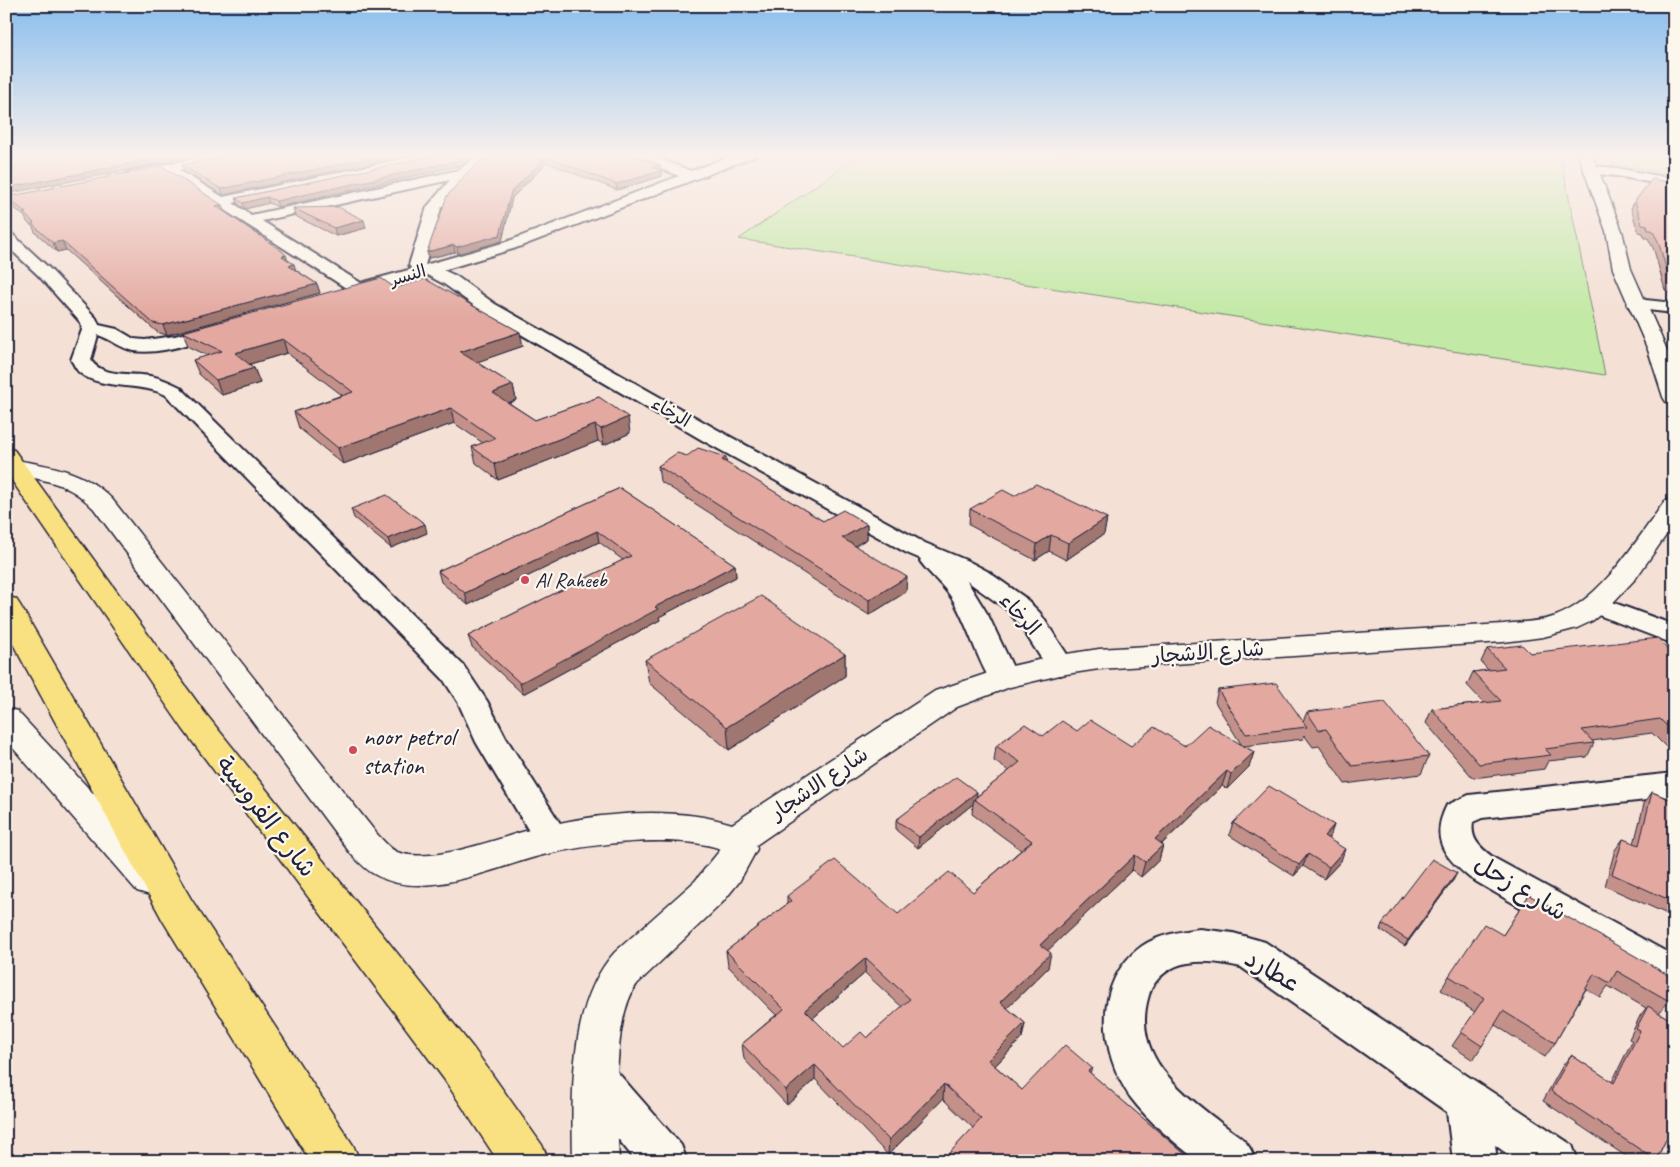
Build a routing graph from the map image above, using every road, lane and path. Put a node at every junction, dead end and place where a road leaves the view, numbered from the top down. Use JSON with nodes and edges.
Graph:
{"nodes":[{"id":1,"x":229,"y":208,"type":"edge"},
{"id":2,"x":301,"y":208,"type":"edge"},
{"id":3,"x":434,"y":208,"type":"edge"},
{"id":4,"x":606,"y":208,"type":"edge"},
{"id":5,"x":1606,"y":208,"type":"edge"},
{"id":6,"x":248,"y":220,"type":"junction"},
{"id":7,"x":6,"y":236,"type":"edge"},
{"id":8,"x":426,"y":270,"type":"junction"},
{"id":9,"x":359,"y":289,"type":"junction"},
{"id":10,"x":333,"y":296,"type":"edge"},
{"id":11,"x":1636,"y":304,"type":"junction"},
{"id":12,"x":1674,"y":308,"type":"edge"},
{"id":13,"x":235,"y":324,"type":"edge"},
{"id":14,"x":91,"y":330,"type":"junction"},
{"id":15,"x":1674,"y":397,"type":"edge"},
{"id":16,"x":11,"y":461,"type":"edge"},
{"id":17,"x":1674,"y":506,"type":"edge"},
{"id":18,"x":916,"y":548,"type":"junction"},
{"id":19,"x":1598,"y":604,"type":"junction"},
{"id":20,"x":6,"y":605,"type":"edge"},
{"id":21,"x":1674,"y":635,"type":"edge"},
{"id":22,"x":1060,"y":665,"type":"junction"},
{"id":23,"x":1003,"y":678,"type":"junction"},
{"id":24,"x":6,"y":720,"type":"edge"},
{"id":25,"x":1674,"y":786,"type":"edge"},
{"id":26,"x":551,"y":838,"type":"junction"},
{"id":27,"x":736,"y":840,"type":"junction"},
{"id":28,"x":177,"y":910,"type":"junction"},
{"id":29,"x":1674,"y":976,"type":"edge"},
{"id":30,"x":597,"y":1080,"type":"junction"},
{"id":31,"x":1467,"y":1099,"type":"junction"},
{"id":32,"x":1539,"y":1158,"type":"edge"},
{"id":33,"x":337,"y":1161,"type":"edge"},
{"id":34,"x":526,"y":1161,"type":"edge"},
{"id":35,"x":596,"y":1161,"type":"edge"},
{"id":36,"x":665,"y":1161,"type":"edge"},
{"id":37,"x":1232,"y":1161,"type":"edge"},
{"id":38,"x":1476,"y":1161,"type":"edge"}],
"edges":[{"from":1,"to":6,"type":"street"},
{"from":2,"to":6,"type":"street"},
{"from":3,"to":8,"type":"street"},
{"from":4,"to":8,"type":"street","name":"النسر"},
{"from":5,"to":11,"type":"street"},
{"from":6,"to":9,"type":"street"},
{"from":7,"to":14,"type":"street"},
{"from":8,"to":9,"type":"street","name":"النسر"},
{"from":8,"to":18,"type":"street","name":"الرخاء"},
{"from":9,"to":10,"type":"street","name":"النسر"},
{"from":11,"to":12,"type":"street"},
{"from":11,"to":15,"type":"street"},
{"from":13,"to":14,"type":"street"},
{"from":14,"to":26,"type":"street"},
{"from":16,"to":26,"type":"street","name":"شارع الفروسية"},
{"from":16,"to":34,"type":"highway","name":"شارع الفروسية"},
{"from":17,"to":19,"type":"street","name":"شارع الاشجار"},
{"from":18,"to":22,"type":"street","name":"الرخاء"},
{"from":18,"to":23,"type":"street","name":"الرخاء"},
{"from":19,"to":21,"type":"street"},
{"from":19,"to":22,"type":"street","name":"شارع الاشجار"},
{"from":20,"to":28,"type":"highway"},
{"from":22,"to":23,"type":"street","name":"شارع الاشجار"},
{"from":23,"to":27,"type":"street","name":"شارع الاشجار"},
{"from":24,"to":28,"type":"street"},
{"from":25,"to":29,"type":"street","name":"شارع زحل"},
{"from":26,"to":27,"type":"street"},
{"from":27,"to":30,"type":"street"},
{"from":28,"to":33,"type":"highway"},
{"from":30,"to":35,"type":"street"},
{"from":30,"to":36,"type":"street"},
{"from":31,"to":32,"type":"street","name":"عطارد"},
{"from":31,"to":37,"type":"street","name":"عطارد"},
{"from":31,"to":38,"type":"street"}]}
